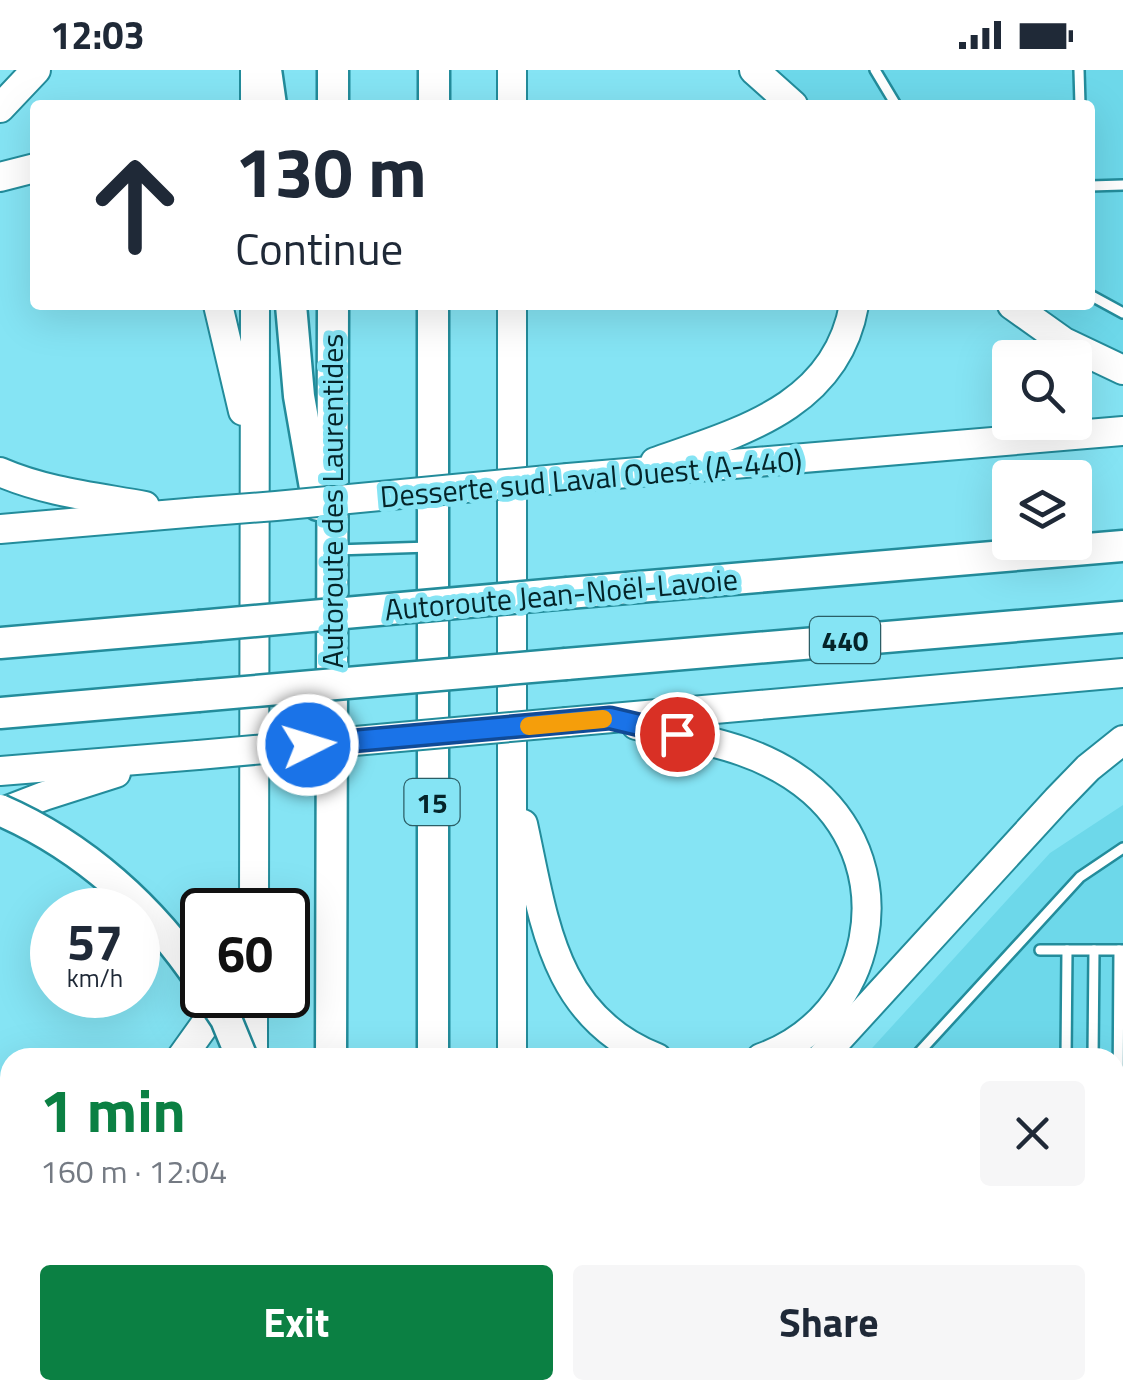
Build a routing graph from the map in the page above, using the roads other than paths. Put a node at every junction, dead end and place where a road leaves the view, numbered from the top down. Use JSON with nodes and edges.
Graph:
{"nodes":[{"id":1,"x":36,"y":70,"type":"edge"},
{"id":2,"x":255,"y":70,"type":"edge"},
{"id":3,"x":266,"y":70,"type":"edge"},
{"id":4,"x":333,"y":70,"type":"edge"},
{"id":5,"x":434,"y":70,"type":"edge"},
{"id":6,"x":512,"y":70,"type":"edge"},
{"id":7,"x":754,"y":70,"type":"edge"},
{"id":8,"x":875,"y":70,"type":"edge"},
{"id":9,"x":1079,"y":70,"type":"edge"},
{"id":10,"x":255,"y":100,"type":"edge"},
{"id":11,"x":269,"y":100,"type":"edge"},
{"id":12,"x":333,"y":100,"type":"edge"},
{"id":13,"x":434,"y":100,"type":"edge"},
{"id":14,"x":512,"y":100,"type":"edge"},
{"id":15,"x":787,"y":100,"type":"edge"},
{"id":16,"x":893,"y":100,"type":"edge"},
{"id":17,"x":1080,"y":100,"type":"edge"},
{"id":18,"x":0,"y":108,"type":"edge"},
{"id":19,"x":30,"y":169,"type":"edge"},
{"id":20,"x":0,"y":177,"type":"edge"},
{"id":21,"x":1123,"y":185,"type":"edge"},
{"id":22,"x":1095,"y":186,"type":"edge"},
{"id":23,"x":1095,"y":297,"type":"edge"},
{"id":24,"x":219,"y":310,"type":"edge"},
{"id":25,"x":254,"y":310,"type":"edge"},
{"id":26,"x":291,"y":310,"type":"edge"},
{"id":27,"x":333,"y":310,"type":"edge"},
{"id":28,"x":432,"y":310,"type":"edge"},
{"id":29,"x":512,"y":310,"type":"edge"},
{"id":30,"x":529,"y":310,"type":"edge"},
{"id":31,"x":853,"y":310,"type":"edge"},
{"id":32,"x":1019,"y":310,"type":"edge"},
{"id":33,"x":1123,"y":313,"type":"edge"},
{"id":34,"x":1123,"y":370,"type":"edge"},
{"id":35,"x":512,"y":377,"type":"junction"},
{"id":36,"x":1123,"y":432,"type":"edge"},
{"id":37,"x":253,"y":452,"type":"junction"},
{"id":38,"x":0,"y":472,"type":"edge"},
{"id":39,"x":621,"y":474,"type":"junction"},
{"id":40,"x":192,"y":512,"type":"junction"},
{"id":41,"x":0,"y":529,"type":"edge"},
{"id":42,"x":1123,"y":546,"type":"edge"},
{"id":43,"x":432,"y":547,"type":"junction"},
{"id":44,"x":329,"y":550,"type":"junction"},
{"id":45,"x":1123,"y":616,"type":"edge"},
{"id":46,"x":0,"y":643,"type":"edge"},
{"id":47,"x":1123,"y":673,"type":"edge"},
{"id":48,"x":0,"y":713,"type":"edge"},
{"id":49,"x":610,"y":718,"type":"junction"},
{"id":50,"x":1123,"y":740,"type":"edge"},
{"id":51,"x":161,"y":758,"type":"junction"},
{"id":52,"x":0,"y":772,"type":"edge"},
{"id":53,"x":512,"y":774,"type":"junction"},
{"id":54,"x":0,"y":812,"type":"edge"},
{"id":55,"x":1123,"y":848,"type":"edge"},
{"id":56,"x":254,"y":875,"type":"junction"},
{"id":57,"x":250,"y":888,"type":"edge"},
{"id":58,"x":254,"y":888,"type":"edge"},
{"id":59,"x":1040,"y":950,"type":"dead end"},
{"id":60,"x":1068,"y":950,"type":"junction"},
{"id":61,"x":1094,"y":950,"type":"junction"},
{"id":62,"x":1121,"y":950,"type":"edge"},
{"id":63,"x":180,"y":953,"type":"edge"},
{"id":64,"x":208,"y":1018,"type":"edge"},
{"id":65,"x":225,"y":1018,"type":"edge"},
{"id":66,"x":254,"y":1018,"type":"edge"},
{"id":67,"x":188,"y":1048,"type":"edge"},
{"id":68,"x":238,"y":1048,"type":"edge"},
{"id":69,"x":253,"y":1048,"type":"edge"},
{"id":70,"x":332,"y":1048,"type":"edge"},
{"id":71,"x":433,"y":1048,"type":"edge"},
{"id":72,"x":512,"y":1048,"type":"edge"},
{"id":73,"x":636,"y":1048,"type":"edge"},
{"id":74,"x":782,"y":1048,"type":"edge"},
{"id":75,"x":830,"y":1048,"type":"edge"},
{"id":76,"x":923,"y":1048,"type":"edge"},
{"id":77,"x":1066,"y":1048,"type":"edge"},
{"id":78,"x":1093,"y":1048,"type":"edge"},
{"id":79,"x":1119,"y":1048,"type":"edge"}],
"edges":[{"from":1,"to":18,"type":"main road"},
{"from":2,"to":10,"type":"main road"},
{"from":3,"to":11,"type":"highway"},
{"from":4,"to":12,"type":"highway"},
{"from":5,"to":13,"type":"highway"},
{"from":6,"to":14,"type":"main road"},
{"from":7,"to":15,"type":"main road"},
{"from":8,"to":16,"type":"lane"},
{"from":9,"to":17,"type":"lane"},
{"from":19,"to":20,"type":"main road"},
{"from":21,"to":22,"type":"lane"},
{"from":23,"to":33,"type":"lane"},
{"from":24,"to":37,"type":"main road"},
{"from":25,"to":37,"type":"main road"},
{"from":26,"to":44,"type":"highway"},
{"from":27,"to":44,"type":"highway","name":"Autoroute des Laurentides"},
{"from":28,"to":43,"type":"highway","number":"15"},
{"from":29,"to":35,"type":"main road"},
{"from":30,"to":35,"type":"main road"},
{"from":31,"to":39,"type":"main road"},
{"from":32,"to":34,"type":"main road"},
{"from":35,"to":53,"type":"main road"},
{"from":36,"to":39,"type":"main road","name":"Desserte sud Laval Ouest (A-440)"},
{"from":37,"to":56,"type":"main road"},
{"from":38,"to":40,"type":"main road"},
{"from":39,"to":40,"type":"main road","name":"Desserte sud Laval Ouest (A-440)","bridge":true},
{"from":40,"to":41,"type":"main road","name":"Desserte sud Laval Ouest (A-440)"},
{"from":42,"to":46,"type":"highway","name":"Autoroute Jean-Noël-Lavoie","number":"440","bridge":true},
{"from":43,"to":44,"type":"lane"},
{"from":43,"to":71,"type":"highway","number":"15"},
{"from":44,"to":70,"type":"highway","name":"Autoroute des Laurentides"},
{"from":45,"to":48,"type":"highway","number":"440","bridge":true},
{"from":47,"to":49,"type":"main road"},
{"from":49,"to":51,"type":"main road","bridge":true},
{"from":49,"to":74,"type":"main road"},
{"from":50,"to":75,"type":"main road"},
{"from":51,"to":52,"type":"main road"},
{"from":51,"to":54,"type":"main road"},
{"from":53,"to":72,"type":"main road"},
{"from":53,"to":73,"type":"main road"},
{"from":54,"to":63,"type":"highway","bridge":true},
{"from":55,"to":76,"type":"lane"},
{"from":56,"to":57,"type":"main road"},
{"from":56,"to":58,"type":"main road"},
{"from":59,"to":60,"type":"lane"},
{"from":60,"to":61,"type":"lane"},
{"from":60,"to":77,"type":"lane"},
{"from":61,"to":62,"type":"lane"},
{"from":61,"to":78,"type":"lane"},
{"from":62,"to":79,"type":"lane"},
{"from":64,"to":67,"type":"main road"},
{"from":65,"to":68,"type":"highway","bridge":true},
{"from":66,"to":69,"type":"main road"}]}
